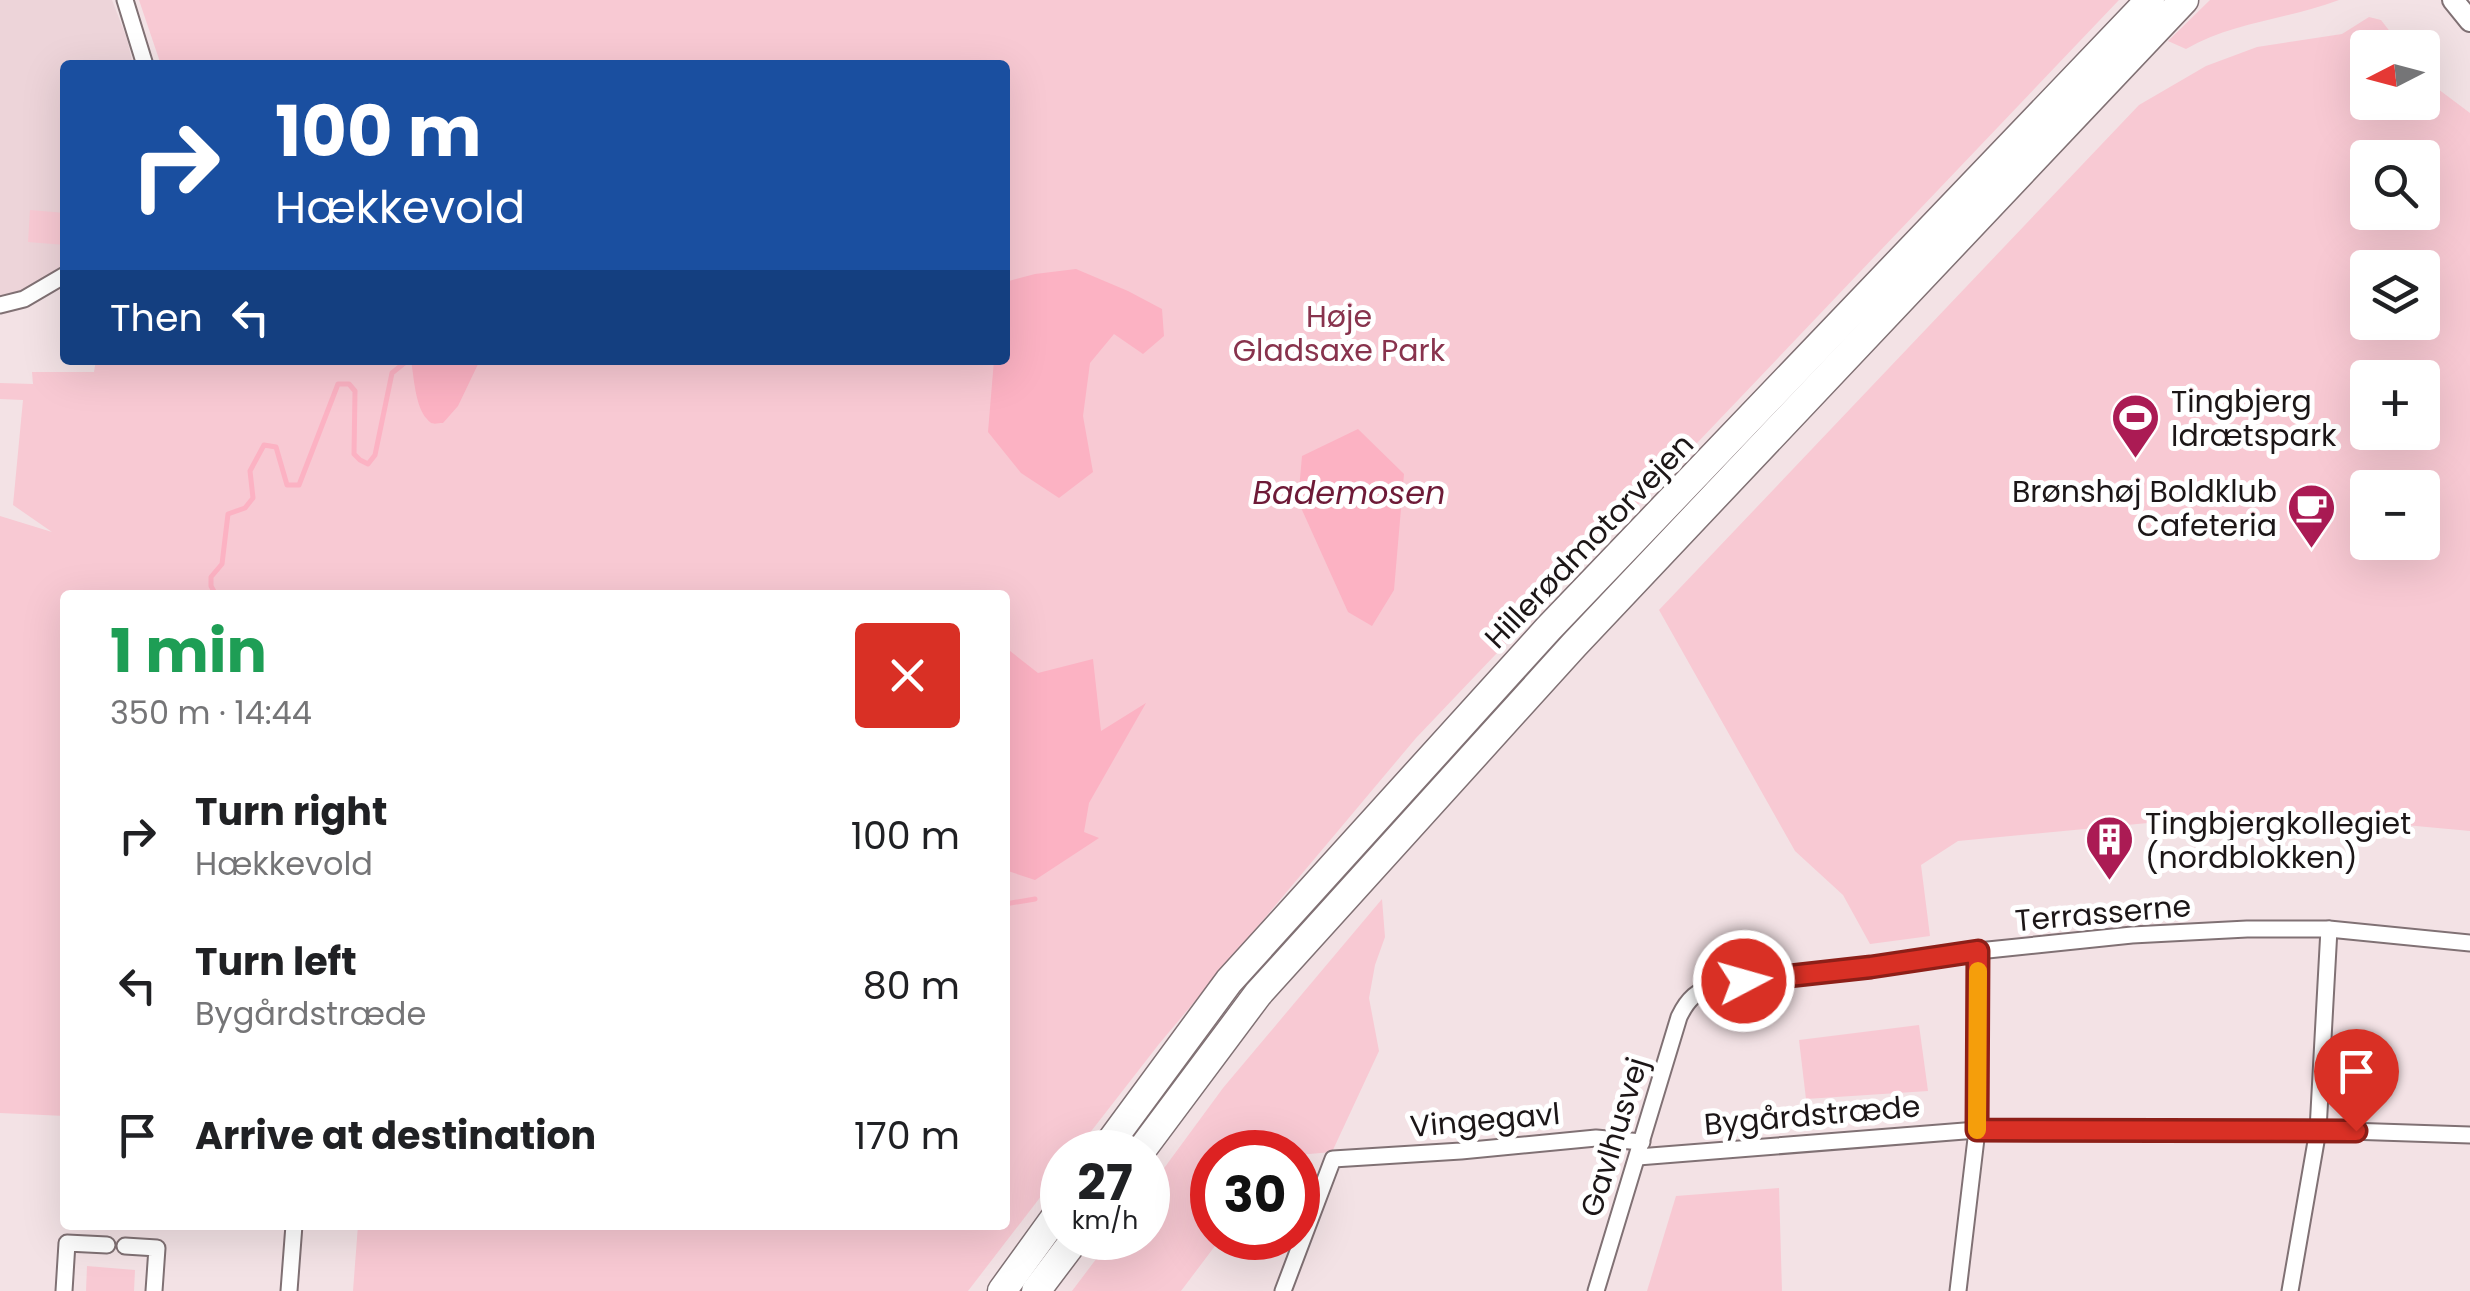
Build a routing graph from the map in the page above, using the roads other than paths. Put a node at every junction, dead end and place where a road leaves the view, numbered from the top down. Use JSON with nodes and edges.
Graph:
{"nodes":[{"id":1,"x":125,"y":0,"type":"edge"},
{"id":2,"x":2150,"y":0,"type":"edge"},
{"id":3,"x":2184,"y":0,"type":"edge"},
{"id":4,"x":2454,"y":0,"type":"edge"},
{"id":5,"x":2470,"y":21,"type":"edge"},
{"id":6,"x":143,"y":60,"type":"edge"},
{"id":7,"x":60,"y":278,"type":"edge"},
{"id":8,"x":0,"y":305,"type":"edge"},
{"id":9,"x":2329,"y":929,"type":"junction"},
{"id":10,"x":2470,"y":942,"type":"edge"},
{"id":11,"x":1978,"y":951,"type":"junction"},
{"id":12,"x":1688,"y":1000,"type":"joint"},
{"id":13,"x":1119,"y":1130,"type":"edge"},
{"id":14,"x":1156,"y":1130,"type":"edge"},
{"id":15,"x":1977,"y":1130,"type":"junction"},
{"id":16,"x":2318,"y":1130,"type":"junction"},
{"id":17,"x":2470,"y":1135,"type":"edge"},
{"id":18,"x":1640,"y":1149,"type":"junction"},
{"id":19,"x":294,"y":1230,"type":"edge"},
{"id":20,"x":1040,"y":1238,"type":"edge"},
{"id":21,"x":107,"y":1245,"type":"dead end"},
{"id":22,"x":126,"y":1246,"type":"dead end"},
{"id":23,"x":1059,"y":1260,"type":"edge"},
{"id":24,"x":64,"y":1291,"type":"edge"},
{"id":25,"x":154,"y":1291,"type":"edge"},
{"id":26,"x":288,"y":1291,"type":"edge"},
{"id":27,"x":1002,"y":1291,"type":"edge"},
{"id":28,"x":1036,"y":1291,"type":"edge"},
{"id":29,"x":1282,"y":1291,"type":"edge"},
{"id":30,"x":1596,"y":1291,"type":"edge"},
{"id":31,"x":1958,"y":1291,"type":"edge"},
{"id":32,"x":2290,"y":1291,"type":"edge"}],
"edges":[{"from":1,"to":6,"type":"street"},
{"from":2,"to":13,"type":"highway","name":"Hillerødmotorvejen"},
{"from":3,"to":14,"type":"highway","name":"Hillerødmotorvejen"},
{"from":4,"to":5,"type":"street"},
{"from":7,"to":8,"type":"street"},
{"from":9,"to":10,"type":"street","name":"Terrasserne"},
{"from":9,"to":11,"type":"street","name":"Terrasserne"},
{"from":9,"to":16,"type":"street"},
{"from":11,"to":12,"type":"street","name":"Terrasserne"},
{"from":11,"to":15,"type":"street"},
{"from":12,"to":18,"type":"street","name":"Gavlhusvej"},
{"from":15,"to":16,"type":"street","name":"Bygårdstræde"},
{"from":15,"to":18,"type":"street","name":"Bygårdstræde"},
{"from":15,"to":31,"type":"street"},
{"from":16,"to":17,"type":"street","name":"Bygårdstræde"},
{"from":16,"to":32,"type":"street"},
{"from":18,"to":29,"type":"street","name":"Vingegavl"},
{"from":18,"to":30,"type":"street","name":"Gavlhusvej"},
{"from":19,"to":26,"type":"street"},
{"from":20,"to":27,"type":"highway"},
{"from":21,"to":24,"type":"street"},
{"from":22,"to":25,"type":"street"},
{"from":23,"to":28,"type":"highway"}]}
